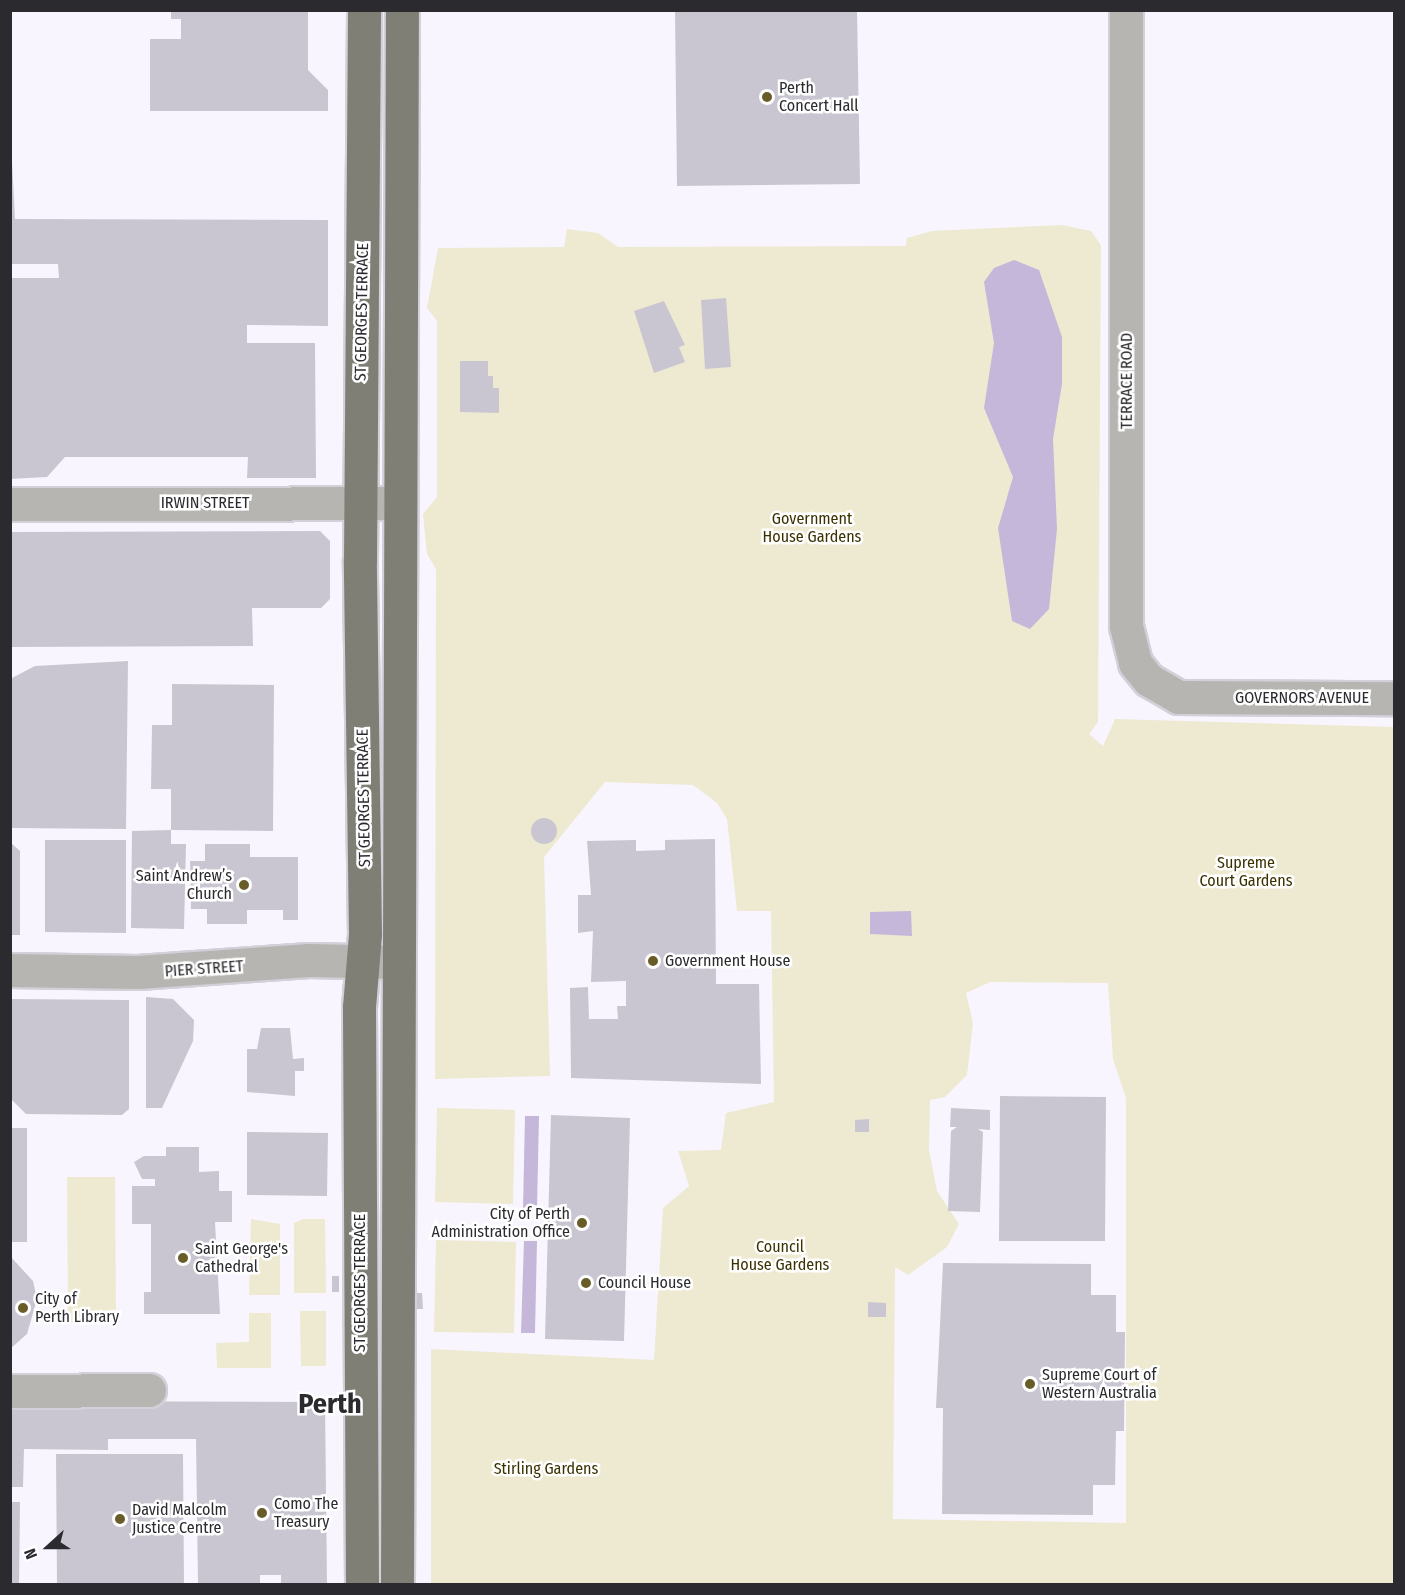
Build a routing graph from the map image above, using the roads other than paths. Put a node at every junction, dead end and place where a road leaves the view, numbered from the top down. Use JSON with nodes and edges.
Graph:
{"nodes":[{"id":1,"x":364,"y":10,"type":"edge"},
{"id":2,"x":402,"y":10,"type":"edge"},
{"id":3,"x":1126,"y":10,"type":"edge"},
{"id":4,"x":360,"y":503,"type":"junction"},
{"id":5,"x":399,"y":503,"type":"junction"},
{"id":6,"x":10,"y":504,"type":"edge"},
{"id":7,"x":1395,"y":698,"type":"edge"},
{"id":8,"x":1210,"y":699,"type":"joint"},
{"id":9,"x":363,"y":962,"type":"junction"},
{"id":10,"x":397,"y":962,"type":"junction"},
{"id":11,"x":10,"y":970,"type":"edge"},
{"id":12,"x":149,"y":1390,"type":"dead end"},
{"id":13,"x":10,"y":1391,"type":"edge"},
{"id":14,"x":362,"y":1584,"type":"edge"},
{"id":15,"x":397,"y":1584,"type":"edge"}],
"edges":[{"from":1,"to":4,"type":"main road","name":"ST GEORGES TERRACE"},
{"from":2,"to":5,"type":"main road","name":"ST GEORGES TERRACE"},
{"from":3,"to":8,"type":"street","name":"TERRACE ROAD"},
{"from":4,"to":5,"type":"street","name":"IRWIN STREET"},
{"from":4,"to":6,"type":"street","name":"IRWIN STREET"},
{"from":4,"to":9,"type":"main road","name":"ST GEORGES TERRACE"},
{"from":5,"to":10,"type":"main road","name":"ST GEORGES TERRACE"},
{"from":7,"to":8,"type":"street","name":"GOVERNORS AVENUE"},
{"from":9,"to":10,"type":"street","name":"PIER STREET"},
{"from":9,"to":11,"type":"street","name":"PIER STREET"},
{"from":9,"to":14,"type":"main road","name":"ST GEORGES TERRACE"},
{"from":10,"to":15,"type":"main road","name":"ST GEORGES TERRACE"},
{"from":12,"to":13,"type":"street"}]}
